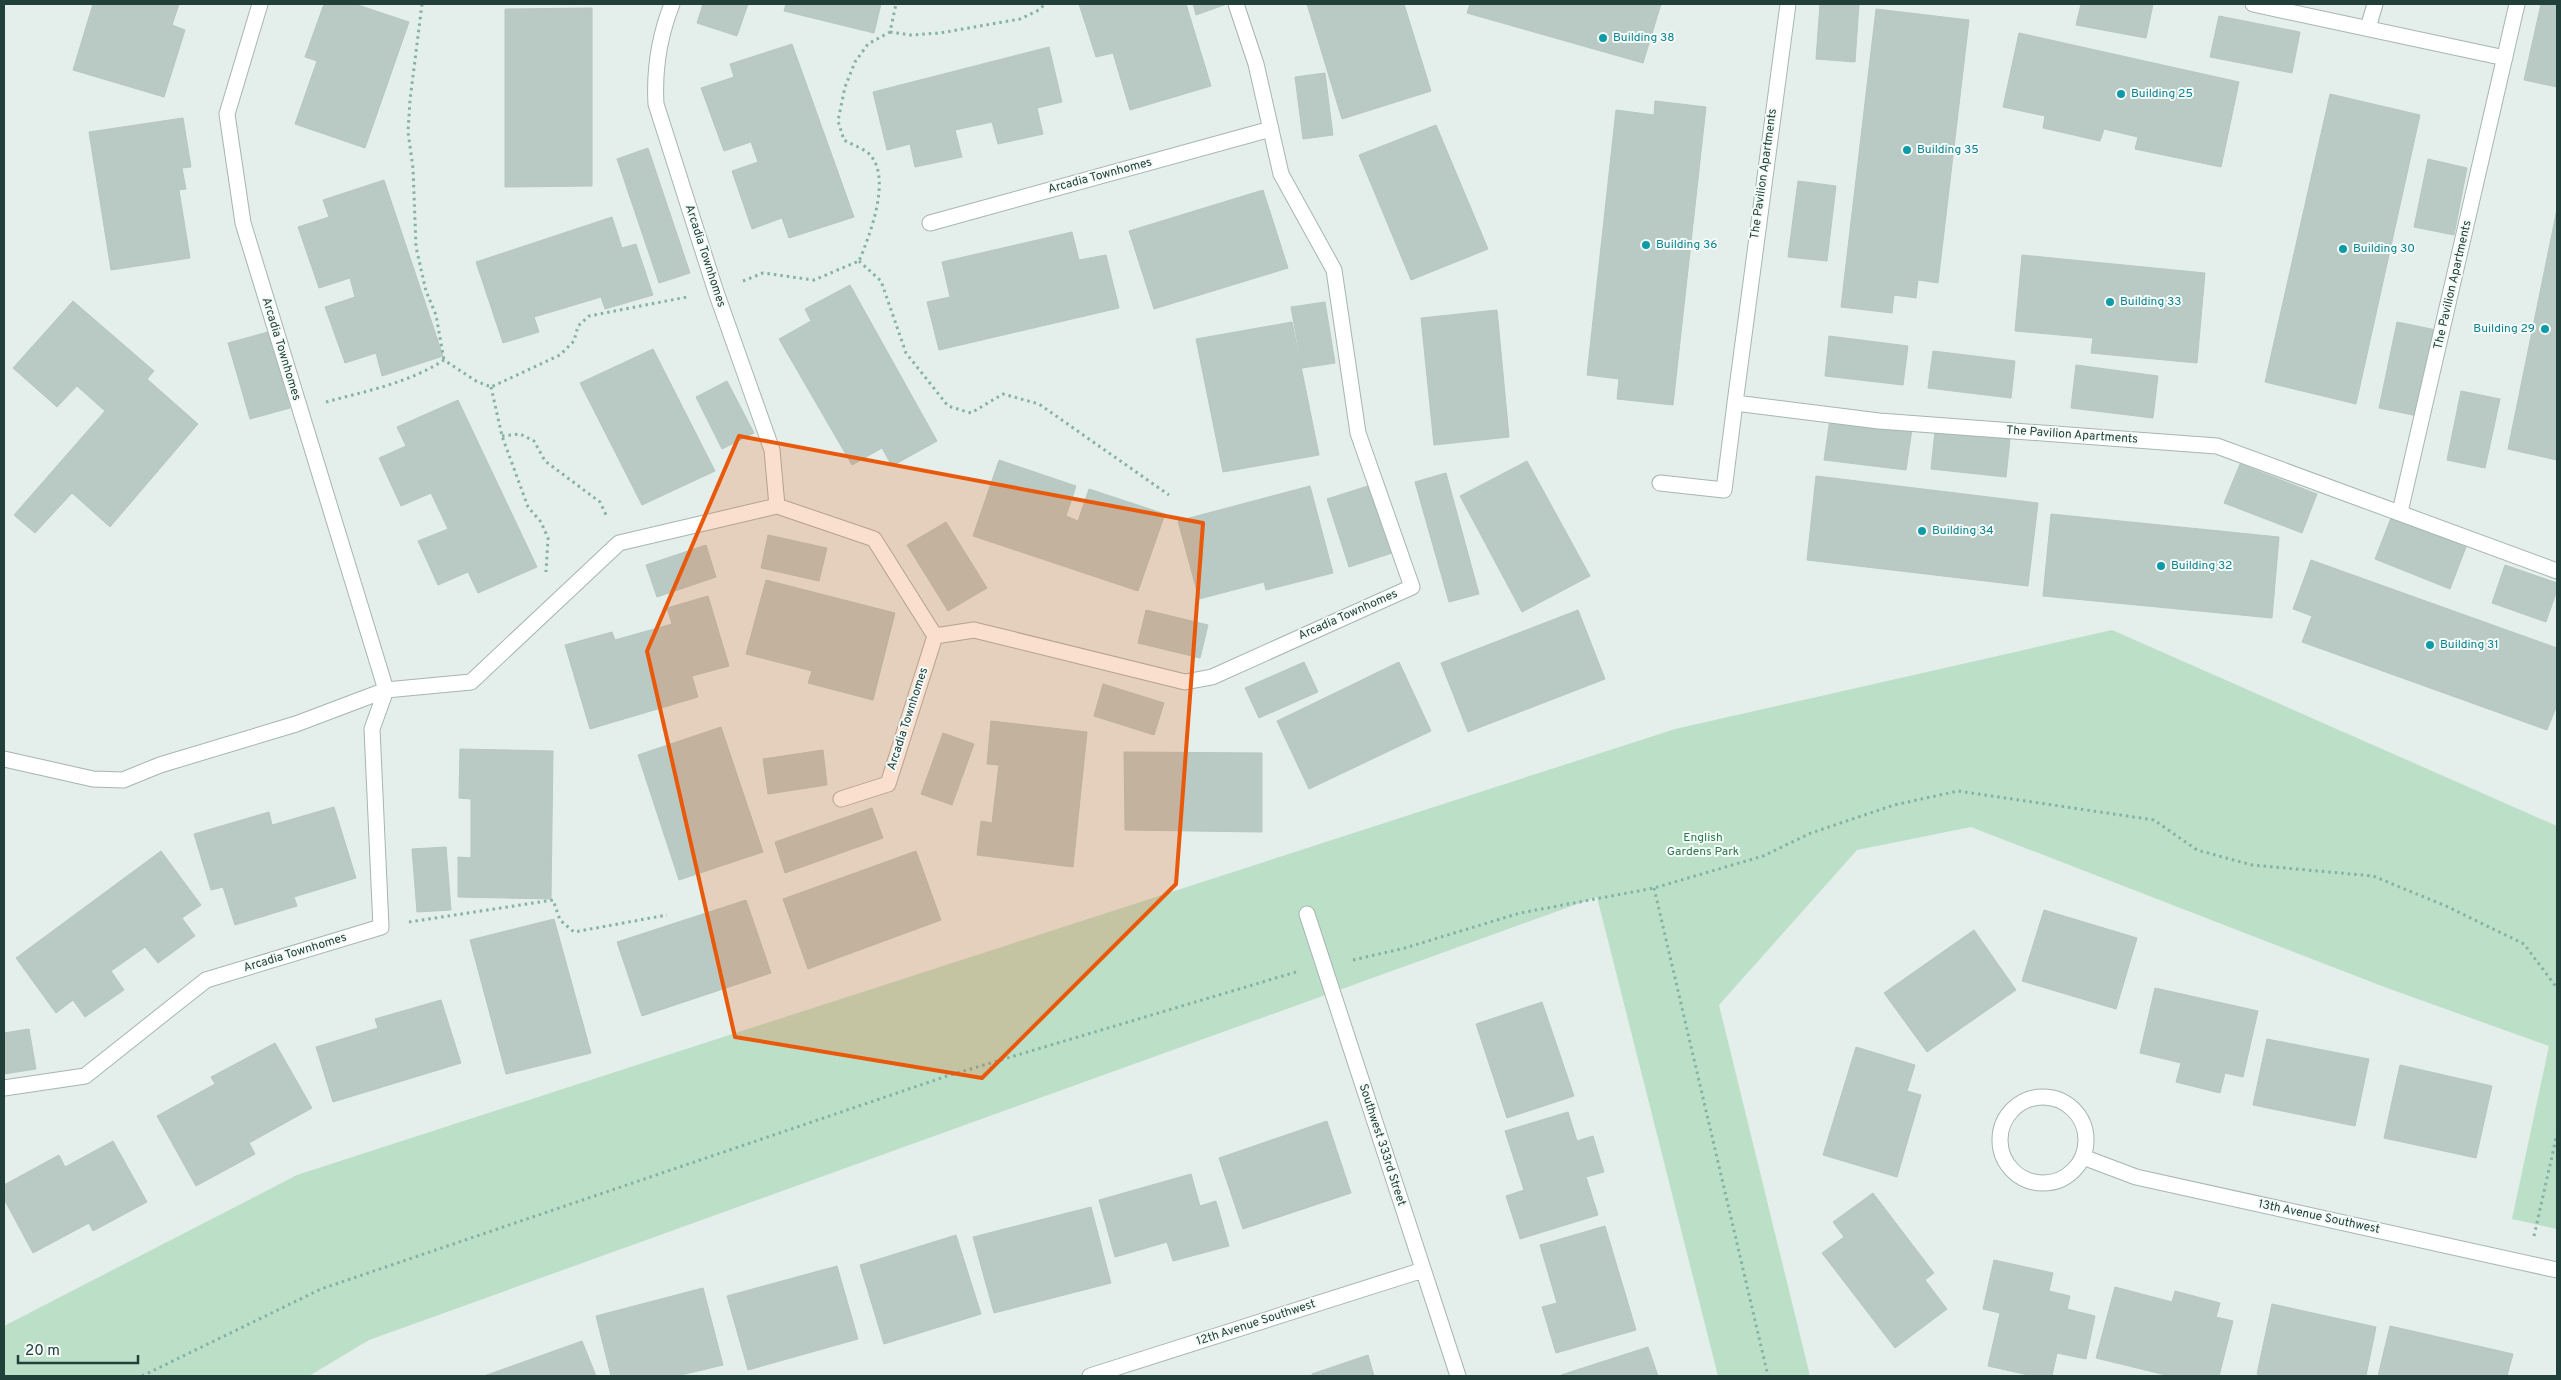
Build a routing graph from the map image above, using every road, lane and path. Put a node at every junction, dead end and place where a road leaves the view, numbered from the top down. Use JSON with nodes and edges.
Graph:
{"nodes":[{"id":1,"x":260,"y":4,"type":"edge"},
{"id":2,"x":422,"y":4,"type":"edge"},
{"id":3,"x":672,"y":4,"type":"edge"},
{"id":4,"x":896,"y":4,"type":"edge"},
{"id":5,"x":1045,"y":4,"type":"edge"},
{"id":6,"x":1236,"y":4,"type":"edge"},
{"id":7,"x":1788,"y":4,"type":"edge"},
{"id":8,"x":2253,"y":4,"type":"edge"},
{"id":9,"x":2375,"y":4,"type":"edge"},
{"id":10,"x":2517,"y":4,"type":"edge"},
{"id":11,"x":2368,"y":28,"type":"junction"},
{"id":12,"x":890,"y":32,"type":"junction"},
{"id":13,"x":2505,"y":58,"type":"junction"},
{"id":14,"x":1270,"y":129,"type":"junction"},
{"id":15,"x":930,"y":223,"type":"dead end"},
{"id":16,"x":860,"y":261,"type":"junction"},
{"id":17,"x":716,"y":292,"type":"junction"},
{"id":18,"x":444,"y":360,"type":"junction"},
{"id":19,"x":491,"y":387,"type":"junction"},
{"id":20,"x":1735,"y":403,"type":"junction"},
{"id":21,"x":300,"y":409,"type":"junction"},
{"id":22,"x":502,"y":436,"type":"junction"},
{"id":23,"x":1660,"y":483,"type":"dead end"},
{"id":24,"x":1169,"y":495,"type":"dead end"},
{"id":25,"x":777,"y":506,"type":"junction"},
{"id":26,"x":2400,"y":512,"type":"junction"},
{"id":27,"x":619,"y":543,"type":"junction"},
{"id":28,"x":2557,"y":571,"type":"edge"},
{"id":29,"x":544,"y":612,"type":"junction"},
{"id":30,"x":935,"y":636,"type":"junction"},
{"id":31,"x":386,"y":690,"type":"junction"},
{"id":32,"x":4,"y":759,"type":"edge"},
{"id":33,"x":841,"y":799,"type":"dead end"},
{"id":34,"x":1654,"y":888,"type":"junction"},
{"id":35,"x":1307,"y":914,"type":"dead end"},
{"id":36,"x":666,"y":915,"type":"dead end"},
{"id":37,"x":381,"y":927,"type":"junction"},
{"id":38,"x":1324,"y":966,"type":"junction"},
{"id":39,"x":2557,"y":988,"type":"edge"},
{"id":40,"x":4,"y":1088,"type":"edge"},
{"id":41,"x":2557,"y":1134,"type":"edge"},
{"id":42,"x":2083,"y":1157,"type":"junction"},
{"id":43,"x":2527,"y":1263,"type":"junction"},
{"id":44,"x":1423,"y":1270,"type":"junction"},
{"id":45,"x":2557,"y":1270,"type":"edge"},
{"id":46,"x":142,"y":1376,"type":"edge"},
{"id":47,"x":1090,"y":1376,"type":"edge"},
{"id":48,"x":1458,"y":1376,"type":"edge"},
{"id":49,"x":1768,"y":1376,"type":"edge"}],
"edges":[{"from":1,"to":21,"type":"street","name":"Arcadia Townhomes"},
{"from":2,"to":18,"type":"path"},
{"from":3,"to":17,"type":"street","name":"Arcadia Townhomes"},
{"from":4,"to":12,"type":"path"},
{"from":5,"to":12,"type":"path"},
{"from":6,"to":14,"type":"street","name":"Arcadia Townhomes"},
{"from":7,"to":20,"type":"street","name":"The Pavilion Apartments"},
{"from":8,"to":11,"type":"street"},
{"from":9,"to":11,"type":"street"},
{"from":10,"to":13,"type":"street","name":"The Pavilion Apartments"},
{"from":11,"to":13,"type":"street"},
{"from":12,"to":16,"type":"path"},
{"from":13,"to":26,"type":"street","name":"The Pavilion Apartments"},
{"from":14,"to":15,"type":"street","name":"Arcadia Townhomes"},
{"from":14,"to":30,"type":"street","name":"Arcadia Townhomes"},
{"from":16,"to":17,"type":"path"},
{"from":16,"to":24,"type":"path"},
{"from":17,"to":19,"type":"path"},
{"from":17,"to":25,"type":"street","name":"Arcadia Townhomes"},
{"from":18,"to":19,"type":"path"},
{"from":18,"to":21,"type":"path"},
{"from":19,"to":22,"type":"path"},
{"from":20,"to":23,"type":"street","name":"The Pavilion Apartments"},
{"from":20,"to":26,"type":"street","name":"The Pavilion Apartments"},
{"from":21,"to":31,"type":"street","name":"Arcadia Townhomes"},
{"from":22,"to":27,"type":"path"},
{"from":22,"to":29,"type":"path"},
{"from":25,"to":27,"type":"street"},
{"from":25,"to":30,"type":"street"},
{"from":26,"to":28,"type":"street","name":"The Pavilion Apartments"},
{"from":27,"to":29,"type":"street"},
{"from":29,"to":31,"type":"street"},
{"from":30,"to":33,"type":"street","name":"Arcadia Townhomes"},
{"from":31,"to":32,"type":"street"},
{"from":31,"to":37,"type":"street"},
{"from":34,"to":38,"type":"path"},
{"from":34,"to":39,"type":"path"},
{"from":34,"to":49,"type":"path"},
{"from":35,"to":38,"type":"street","name":"Southwest 333rd Street"},
{"from":36,"to":37,"type":"path"},
{"from":37,"to":40,"type":"street","name":"Arcadia Townhomes"},
{"from":38,"to":44,"type":"street","name":"Southwest 333rd Street"},
{"from":38,"to":46,"type":"path"},
{"from":41,"to":43,"type":"path"},
{"from":42,"to":42,"type":"street"},
{"from":42,"to":43,"type":"street","name":"13th Avenue Southwest"},
{"from":43,"to":45,"type":"street","name":"13th Avenue Southwest"},
{"from":44,"to":47,"type":"street","name":"12th Avenue Southwest"},
{"from":44,"to":48,"type":"street","name":"Southwest 333rd Street"}]}
